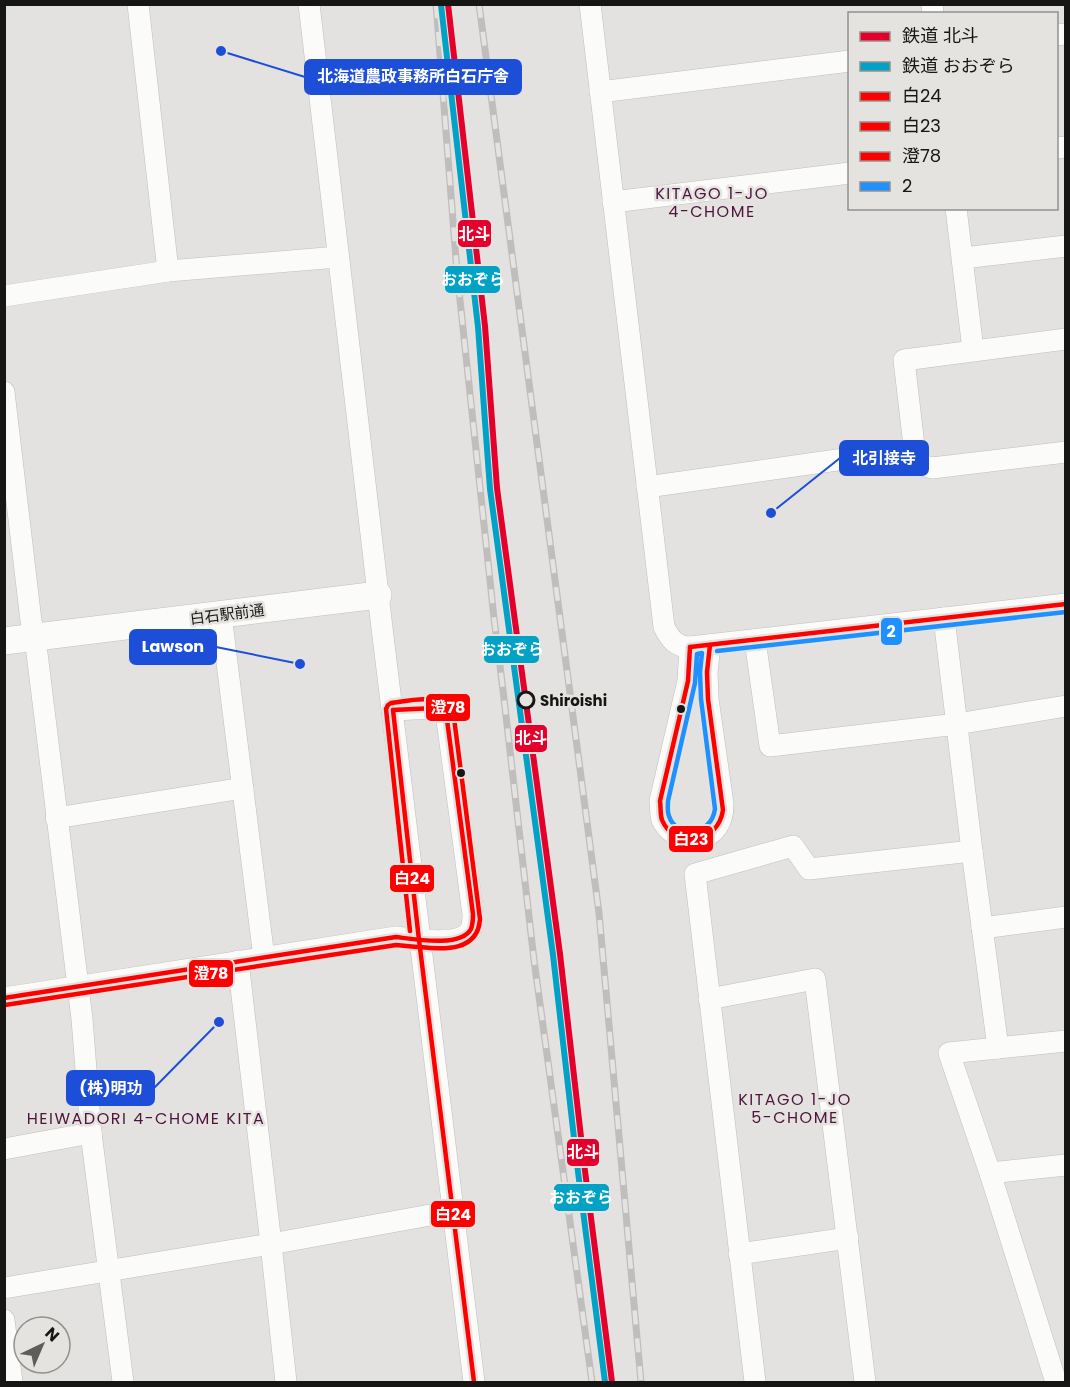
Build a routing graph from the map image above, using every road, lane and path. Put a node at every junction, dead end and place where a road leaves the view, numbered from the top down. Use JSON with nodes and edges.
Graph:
{"nodes":[{"id":1,"x":138,"y":4,"type":"edge"},
{"id":2,"x":309,"y":4,"type":"edge"},
{"id":3,"x":590,"y":4,"type":"edge"},
{"id":4,"x":848,"y":61,"type":"edge"},
{"id":5,"x":600,"y":92,"type":"junction"},
{"id":6,"x":848,"y":173,"type":"edge"},
{"id":7,"x":613,"y":202,"type":"junction"},
{"id":8,"x":956,"y":210,"type":"edge"},
{"id":9,"x":1065,"y":246,"type":"edge"},
{"id":10,"x":338,"y":257,"type":"junction"},
{"id":11,"x":963,"y":258,"type":"junction"},
{"id":12,"x":168,"y":271,"type":"junction"},
{"id":13,"x":4,"y":296,"type":"edge"},
{"id":14,"x":1065,"y":339,"type":"edge"},
{"id":15,"x":973,"y":350,"type":"junction"},
{"id":16,"x":4,"y":392,"type":"edge"},
{"id":17,"x":1065,"y":452,"type":"edge"},
{"id":18,"x":916,"y":463,"type":"junction"},
{"id":19,"x":647,"y":487,"type":"junction"},
{"id":20,"x":378,"y":596,"type":"junction"},
{"id":21,"x":1065,"y":604,"type":"edge"},
{"id":22,"x":221,"y":615,"type":"junction"},
{"id":23,"x":944,"y":618,"type":"junction"},
{"id":24,"x":34,"y":637,"type":"junction"},
{"id":25,"x":755,"y":640,"type":"junction"},
{"id":26,"x":4,"y":641,"type":"edge"},
{"id":27,"x":692,"y":645,"type":"junction"},
{"id":28,"x":1065,"y":706,"type":"edge"},
{"id":29,"x":393,"y":711,"type":"junction"},
{"id":30,"x":957,"y":724,"type":"junction"},
{"id":31,"x":243,"y":788,"type":"junction"},
{"id":32,"x":56,"y":818,"type":"junction"},
{"id":33,"x":972,"y":851,"type":"junction"},
{"id":34,"x":1065,"y":917,"type":"edge"},
{"id":35,"x":982,"y":928,"type":"junction"},
{"id":36,"x":419,"y":940,"type":"junction"},
{"id":37,"x":264,"y":958,"type":"junction"},
{"id":38,"x":238,"y":962,"type":"junction"},
{"id":39,"x":78,"y":986,"type":"junction"},
{"id":40,"x":4,"y":998,"type":"edge"},
{"id":41,"x":709,"y":999,"type":"junction"},
{"id":42,"x":1065,"y":1041,"type":"edge"},
{"id":43,"x":998,"y":1048,"type":"junction"},
{"id":44,"x":91,"y":1133,"type":"junction"},
{"id":45,"x":4,"y":1149,"type":"edge"},
{"id":46,"x":1065,"y":1165,"type":"edge"},
{"id":47,"x":990,"y":1173,"type":"junction"},
{"id":48,"x":452,"y":1211,"type":"junction"},
{"id":49,"x":848,"y":1238,"type":"junction"},
{"id":50,"x":271,"y":1244,"type":"junction"},
{"id":51,"x":739,"y":1254,"type":"junction"},
{"id":52,"x":110,"y":1271,"type":"junction"},
{"id":53,"x":4,"y":1288,"type":"edge"},
{"id":54,"x":4,"y":1320,"type":"edge"},
{"id":55,"x":280,"y":1382,"type":"edge"},
{"id":56,"x":12,"y":1383,"type":"edge"},
{"id":57,"x":123,"y":1383,"type":"edge"},
{"id":58,"x":474,"y":1383,"type":"edge"},
{"id":59,"x":755,"y":1383,"type":"edge"},
{"id":60,"x":865,"y":1383,"type":"edge"},
{"id":61,"x":1056,"y":1383,"type":"edge"}],
"edges":[{"from":1,"to":12,"type":"street"},
{"from":2,"to":10,"type":"street"},
{"from":3,"to":5,"type":"street"},
{"from":4,"to":5,"type":"street"},
{"from":5,"to":7,"type":"street"},
{"from":6,"to":7,"type":"street"},
{"from":7,"to":19,"type":"street"},
{"from":8,"to":11,"type":"street"},
{"from":9,"to":11,"type":"street"},
{"from":10,"to":12,"type":"street"},
{"from":10,"to":20,"type":"street"},
{"from":11,"to":15,"type":"street"},
{"from":12,"to":13,"type":"street"},
{"from":14,"to":15,"type":"street"},
{"from":15,"to":18,"type":"street"},
{"from":16,"to":24,"type":"street"},
{"from":17,"to":18,"type":"street"},
{"from":18,"to":19,"type":"street"},
{"from":19,"to":27,"type":"street"},
{"from":20,"to":22,"type":"main road","name":"白石駅前通"},
{"from":20,"to":29,"type":"street"},
{"from":21,"to":23,"type":"street"},
{"from":22,"to":24,"type":"main road","name":"白石駅前通"},
{"from":22,"to":31,"type":"street"},
{"from":23,"to":25,"type":"street"},
{"from":23,"to":30,"type":"street"},
{"from":24,"to":26,"type":"main road","name":"白石駅前通"},
{"from":24,"to":32,"type":"street"},
{"from":25,"to":27,"type":"street"},
{"from":25,"to":30,"type":"street"},
{"from":27,"to":27,"type":"street"},
{"from":28,"to":30,"type":"street"},
{"from":29,"to":36,"type":"street"},
{"from":29,"to":36,"type":"street"},
{"from":30,"to":33,"type":"street"},
{"from":31,"to":32,"type":"street"},
{"from":31,"to":37,"type":"street"},
{"from":32,"to":39,"type":"street"},
{"from":33,"to":35,"type":"street"},
{"from":33,"to":41,"type":"street"},
{"from":34,"to":35,"type":"street"},
{"from":35,"to":43,"type":"street"},
{"from":36,"to":37,"type":"street"},
{"from":36,"to":48,"type":"street"},
{"from":37,"to":38,"type":"street"},
{"from":38,"to":39,"type":"street"},
{"from":38,"to":50,"type":"street"},
{"from":39,"to":40,"type":"street"},
{"from":39,"to":44,"type":"street"},
{"from":41,"to":49,"type":"street"},
{"from":41,"to":51,"type":"street"},
{"from":42,"to":43,"type":"street"},
{"from":43,"to":47,"type":"street"},
{"from":44,"to":45,"type":"street"},
{"from":44,"to":52,"type":"street"},
{"from":46,"to":47,"type":"street"},
{"from":47,"to":61,"type":"street"},
{"from":48,"to":50,"type":"street"},
{"from":48,"to":58,"type":"street"},
{"from":49,"to":51,"type":"street"},
{"from":49,"to":60,"type":"street"},
{"from":50,"to":52,"type":"street"},
{"from":50,"to":55,"type":"street"},
{"from":51,"to":59,"type":"street"},
{"from":52,"to":53,"type":"street"},
{"from":52,"to":57,"type":"street"},
{"from":54,"to":56,"type":"street"}]}
